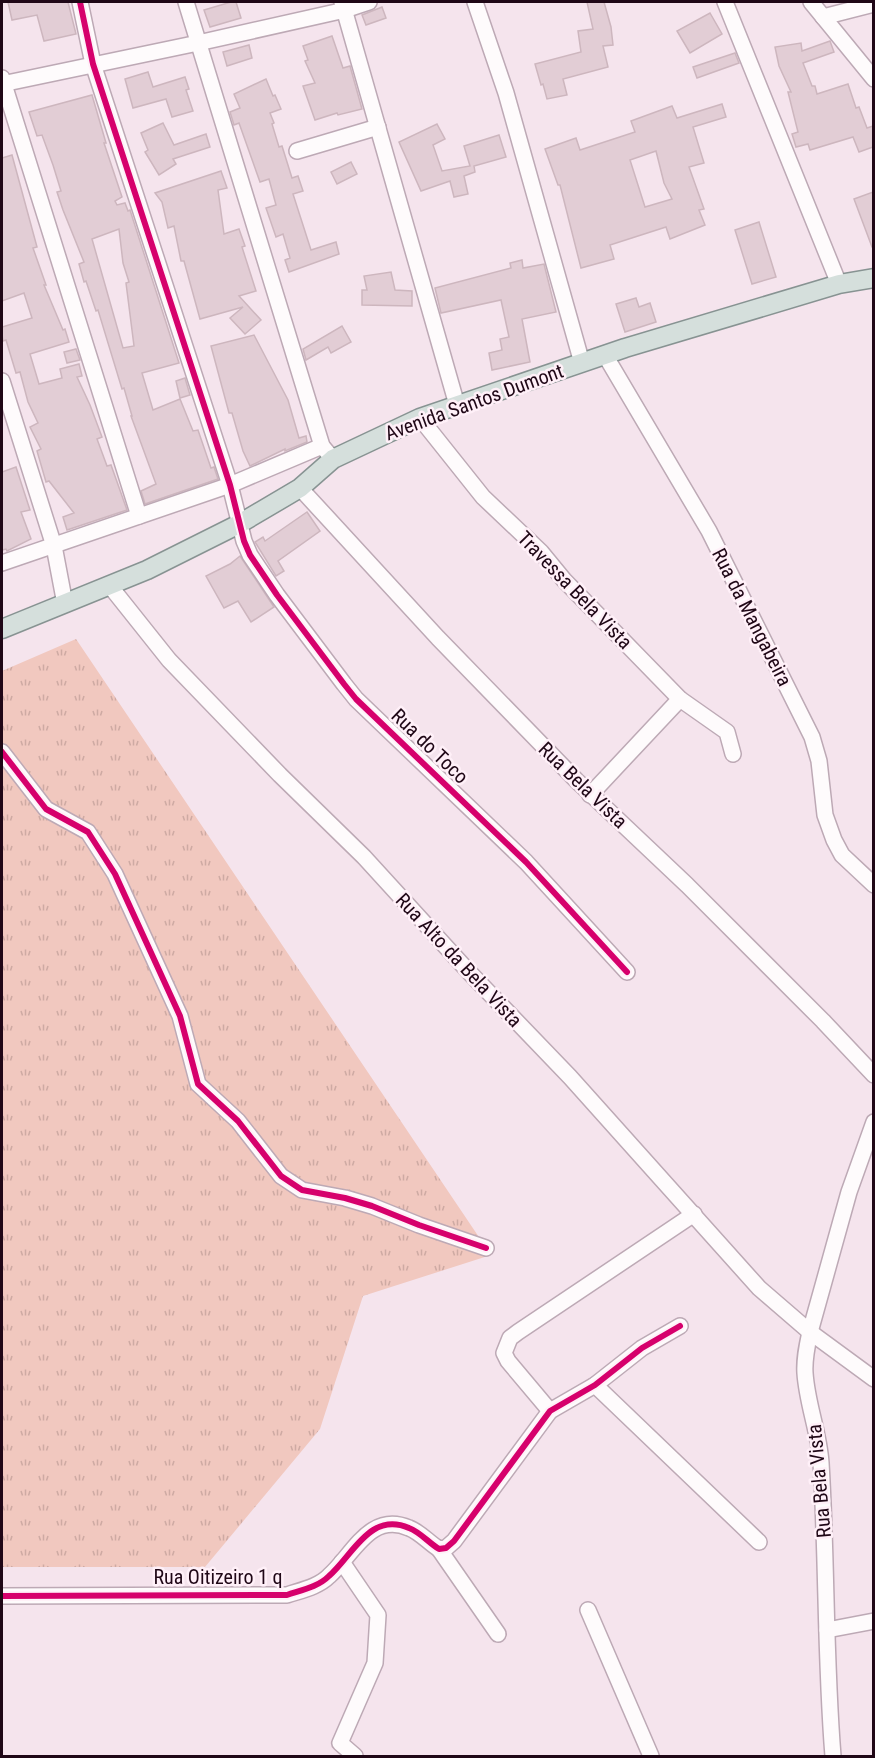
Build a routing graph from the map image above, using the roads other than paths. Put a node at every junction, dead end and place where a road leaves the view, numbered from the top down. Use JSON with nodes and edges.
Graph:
{"nodes":[{"id":1,"x":80,"y":2,"type":"edge"},
{"id":2,"x":186,"y":2,"type":"edge"},
{"id":3,"x":369,"y":2,"type":"edge"},
{"id":4,"x":475,"y":2,"type":"edge"},
{"id":5,"x":725,"y":2,"type":"edge"},
{"id":6,"x":811,"y":2,"type":"edge"},
{"id":7,"x":873,"y":4,"type":"edge"},
{"id":8,"x":343,"y":6,"type":"edge"},
{"id":9,"x":823,"y":17,"type":"junction"},
{"id":10,"x":198,"y":43,"type":"junction"},
{"id":11,"x":93,"y":64,"type":"junction"},
{"id":12,"x":873,"y":79,"type":"edge"},
{"id":13,"x":2,"y":82,"type":"edge"},
{"id":14,"x":378,"y":127,"type":"junction"},
{"id":15,"x":297,"y":151,"type":"dead end"},
{"id":16,"x":873,"y":278,"type":"edge"},
{"id":17,"x":838,"y":284,"type":"junction"},
{"id":18,"x":605,"y":355,"type":"junction"},
{"id":19,"x":582,"y":363,"type":"junction"},
{"id":20,"x":2,"y":381,"type":"edge"},
{"id":21,"x":457,"y":405,"type":"junction"},
{"id":22,"x":420,"y":418,"type":"junction"},
{"id":23,"x":328,"y":452,"type":"junction"},
{"id":24,"x":230,"y":485,"type":"junction"},
{"id":25,"x":300,"y":488,"type":"junction"},
{"id":26,"x":139,"y":516,"type":"junction"},
{"id":27,"x":239,"y":524,"type":"junction"},
{"id":28,"x":54,"y":546,"type":"junction"},
{"id":29,"x":2,"y":563,"type":"edge"},
{"id":30,"x":110,"y":586,"type":"junction"},
{"id":31,"x":65,"y":604,"type":"junction"},
{"id":32,"x":2,"y":629,"type":"edge"},
{"id":33,"x":680,"y":699,"type":"junction"},
{"id":34,"x":2,"y":752,"type":"edge"},
{"id":35,"x":733,"y":754,"type":"dead end"},
{"id":36,"x":590,"y":795,"type":"junction"},
{"id":37,"x":873,"y":885,"type":"edge"},
{"id":38,"x":627,"y":972,"type":"dead end"},
{"id":39,"x":873,"y":1075,"type":"edge"},
{"id":40,"x":873,"y":1122,"type":"edge"},
{"id":41,"x":694,"y":1214,"type":"junction"},
{"id":42,"x":486,"y":1248,"type":"dead end"},
{"id":43,"x":680,"y":1326,"type":"dead end"},
{"id":44,"x":810,"y":1332,"type":"junction"},
{"id":45,"x":873,"y":1379,"type":"edge"},
{"id":46,"x":595,"y":1385,"type":"junction"},
{"id":47,"x":550,"y":1411,"type":"junction"},
{"id":48,"x":759,"y":1542,"type":"dead end"},
{"id":49,"x":439,"y":1549,"type":"junction"},
{"id":50,"x":342,"y":1562,"type":"junction"},
{"id":51,"x":2,"y":1596,"type":"edge"},
{"id":52,"x":588,"y":1610,"type":"dead end"},
{"id":53,"x":873,"y":1621,"type":"edge"},
{"id":54,"x":827,"y":1630,"type":"junction"},
{"id":55,"x":498,"y":1634,"type":"dead end"},
{"id":56,"x":355,"y":1756,"type":"edge"},
{"id":57,"x":651,"y":1756,"type":"edge"},
{"id":58,"x":833,"y":1756,"type":"edge"}],
"edges":[{"from":1,"to":11,"type":"street","name":"Rua do Toco"},
{"from":2,"to":10,"type":"street"},
{"from":3,"to":8,"type":"street"},
{"from":4,"to":19,"type":"street"},
{"from":5,"to":17,"type":"street"},
{"from":6,"to":9,"type":"street"},
{"from":7,"to":9,"type":"street"},
{"from":8,"to":10,"type":"street"},
{"from":8,"to":14,"type":"street"},
{"from":9,"to":12,"type":"street"},
{"from":10,"to":11,"type":"street"},
{"from":10,"to":23,"type":"street"},
{"from":11,"to":13,"type":"street"},
{"from":11,"to":24,"type":"street","name":"Rua do Toco"},
{"from":13,"to":26,"type":"street"},
{"from":14,"to":15,"type":"street"},
{"from":14,"to":21,"type":"street"},
{"from":16,"to":17,"type":"main road","name":"Avenida Santos Dumont"},
{"from":17,"to":18,"type":"main road","name":"Avenida Santos Dumont"},
{"from":18,"to":19,"type":"main road","name":"Avenida Santos Dumont"},
{"from":18,"to":37,"type":"street","name":"Rua da Mangabeira"},
{"from":19,"to":21,"type":"main road","name":"Avenida Santos Dumont"},
{"from":20,"to":28,"type":"street"},
{"from":21,"to":22,"type":"main road","name":"Avenida Santos Dumont"},
{"from":22,"to":23,"type":"main road","name":"Avenida Santos Dumont"},
{"from":22,"to":33,"type":"street","name":"Travessa Bela Vista"},
{"from":23,"to":24,"type":"street"},
{"from":23,"to":25,"type":"main road","name":"Avenida Santos Dumont"},
{"from":24,"to":26,"type":"street"},
{"from":24,"to":27,"type":"street","name":"Rua do Toco"},
{"from":25,"to":27,"type":"main road","name":"Avenida Santos Dumont"},
{"from":25,"to":36,"type":"street","name":"Rua Bela Vista"},
{"from":26,"to":28,"type":"street"},
{"from":27,"to":30,"type":"main road","name":"Avenida Santos Dumont"},
{"from":27,"to":38,"type":"street","name":"Rua do Toco"},
{"from":28,"to":29,"type":"street"},
{"from":28,"to":31,"type":"street"},
{"from":30,"to":31,"type":"main road","name":"Avenida Santos Dumont"},
{"from":30,"to":41,"type":"street","name":"Rua Alto da Bela Vista"},
{"from":31,"to":32,"type":"main road","name":"Avenida Santos Dumont"},
{"from":33,"to":35,"type":"street","name":"Travessa Bela Vista"},
{"from":33,"to":36,"type":"street"},
{"from":34,"to":42,"type":"street"},
{"from":36,"to":39,"type":"street","name":"Rua Bela Vista"},
{"from":40,"to":44,"type":"street","name":"Rua Bela Vista"},
{"from":41,"to":44,"type":"street","name":"Rua Alto da Bela Vista"},
{"from":41,"to":47,"type":"street"},
{"from":43,"to":46,"type":"street"},
{"from":44,"to":45,"type":"street"},
{"from":44,"to":54,"type":"street","name":"Rua Bela Vista"},
{"from":46,"to":47,"type":"street"},
{"from":46,"to":48,"type":"street"},
{"from":47,"to":49,"type":"street"},
{"from":49,"to":50,"type":"street","name":"Rua Oitizeiro 1 q"},
{"from":49,"to":55,"type":"street","name":"Rua Oitizeiro 1 q"},
{"from":50,"to":51,"type":"street","name":"Rua Oitizeiro 1 q"},
{"from":50,"to":56,"type":"street"},
{"from":52,"to":57,"type":"street"},
{"from":53,"to":54,"type":"street"},
{"from":54,"to":58,"type":"street","name":"Rua Bela Vista"}]}
